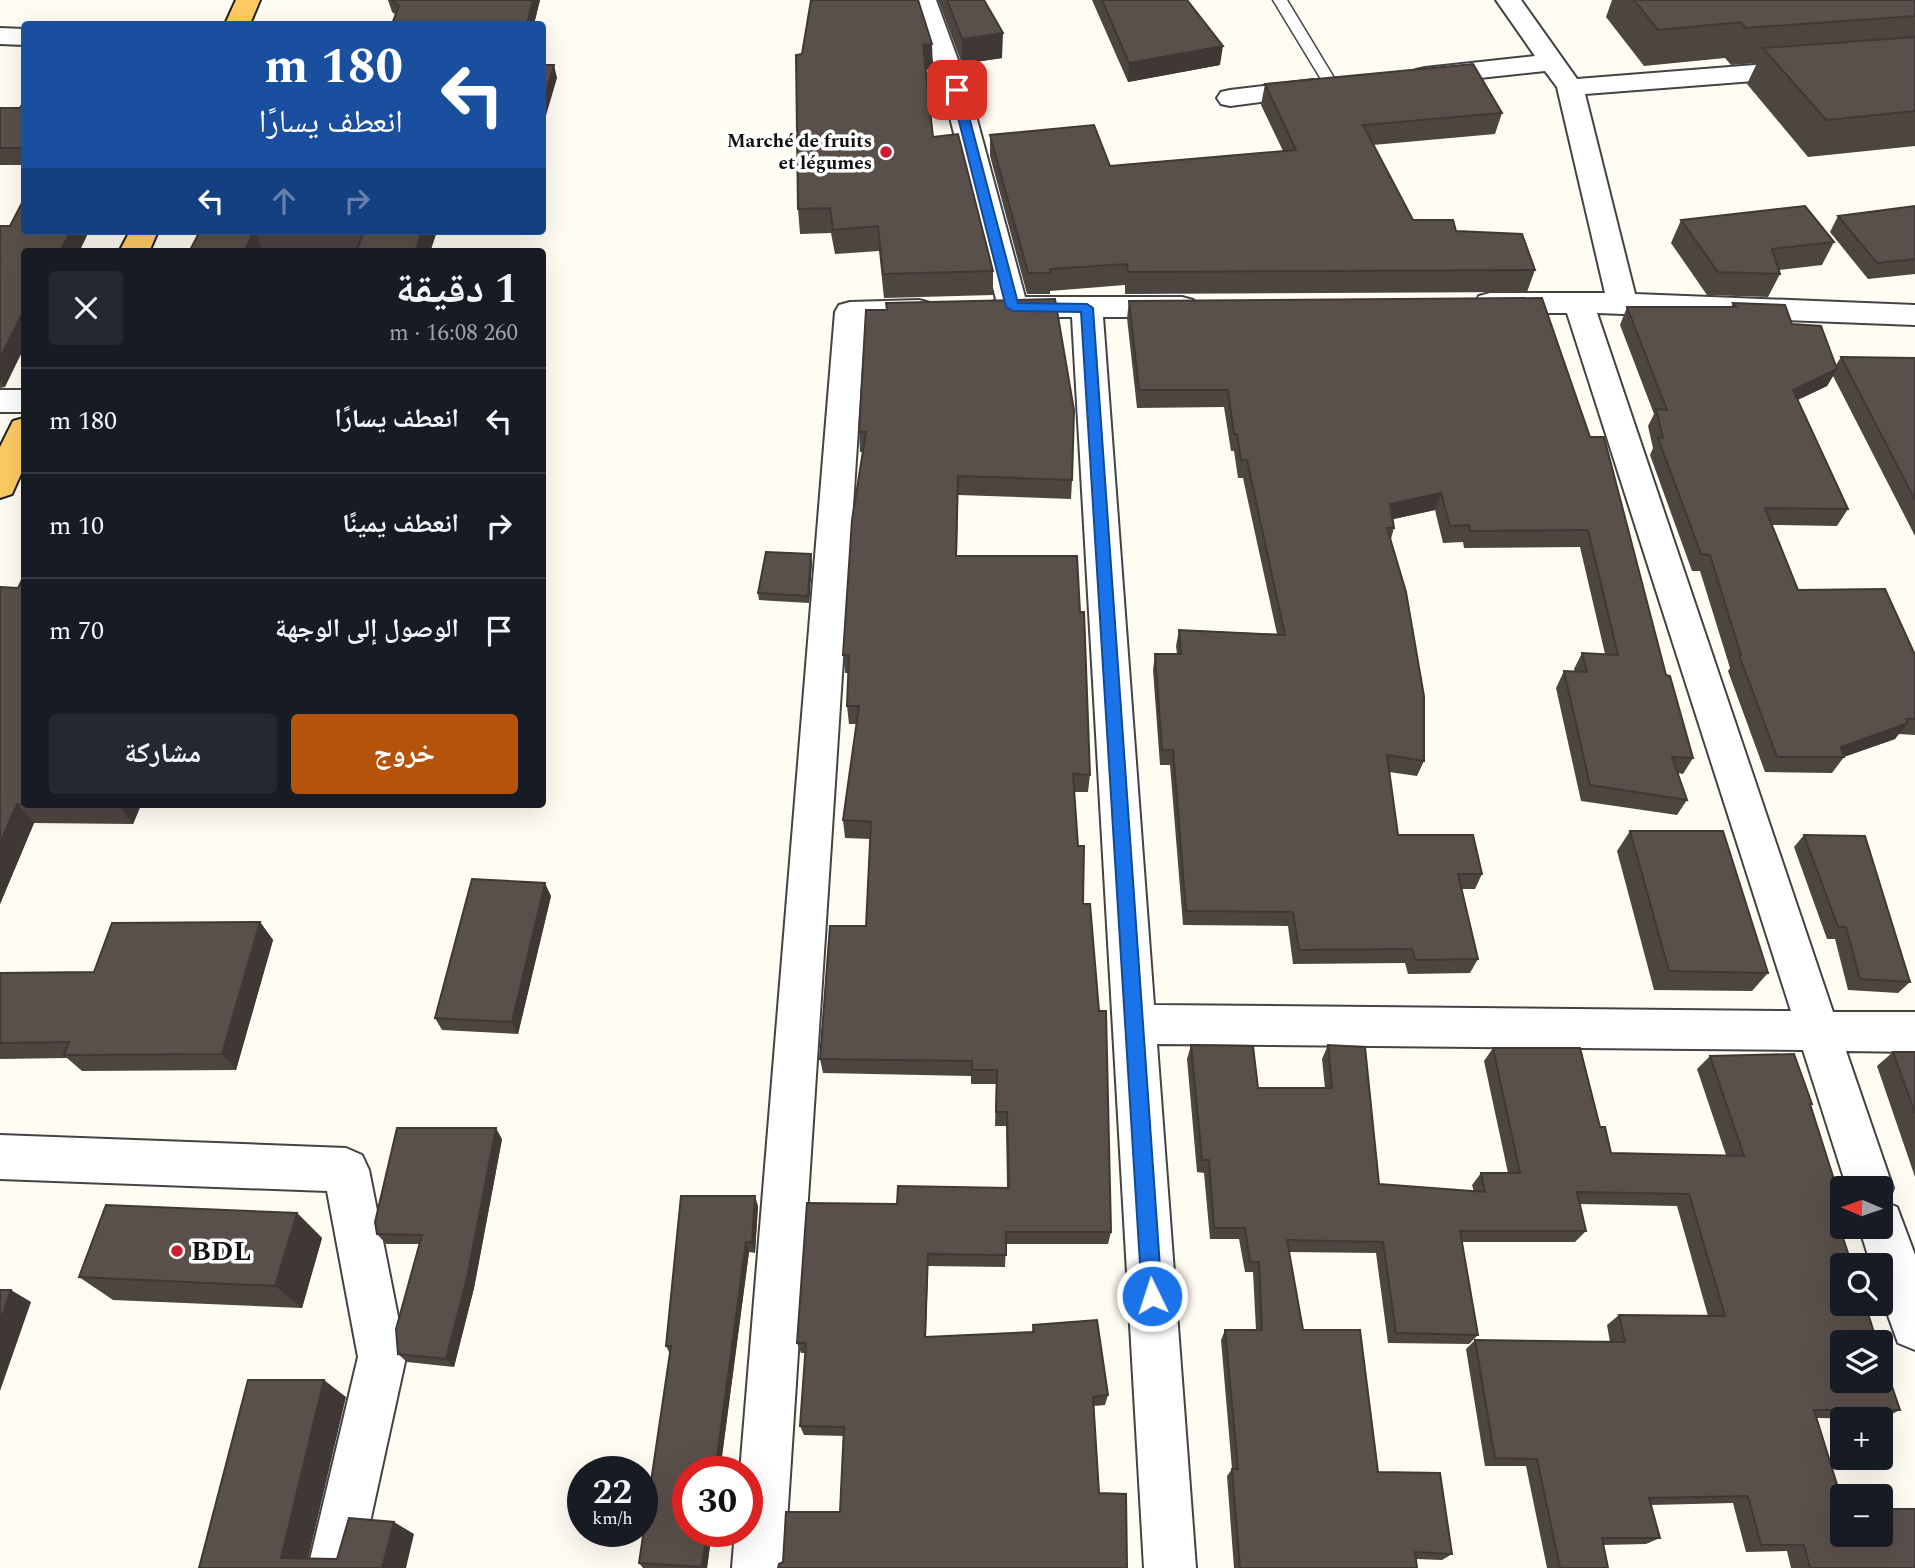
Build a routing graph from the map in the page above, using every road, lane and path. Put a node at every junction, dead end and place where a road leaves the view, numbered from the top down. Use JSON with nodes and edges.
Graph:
{"nodes":[{"id":1,"x":248,"y":0,"type":"edge"},
{"id":2,"x":924,"y":0,"type":"edge"},
{"id":3,"x":1280,"y":0,"type":"edge"},
{"id":4,"x":1508,"y":0,"type":"edge"},
{"id":5,"x":239,"y":21,"type":"edge"},
{"id":6,"x":0,"y":36,"type":"edge"},
{"id":7,"x":21,"y":37,"type":"edge"},
{"id":8,"x":1552,"y":62,"type":"junction"},
{"id":9,"x":1832,"y":67,"type":"edge"},
{"id":10,"x":1401,"y":78,"type":"edge"},
{"id":11,"x":1360,"y":83,"type":"edge"},
{"id":12,"x":1332,"y":86,"type":"junction"},
{"id":13,"x":1570,"y":87,"type":"junction"},
{"id":14,"x":1230,"y":98,"type":"dead end"},
{"id":15,"x":1579,"y":303,"type":"junction"},
{"id":16,"x":1622,"y":303,"type":"junction"},
{"id":17,"x":1456,"y":304,"type":"edge"},
{"id":18,"x":1210,"y":306,"type":"edge"},
{"id":19,"x":1013,"y":307,"type":"junction"},
{"id":20,"x":1087,"y":308,"type":"junction"},
{"id":21,"x":1915,"y":314,"type":"edge"},
{"id":22,"x":0,"y":401,"type":"edge"},
{"id":23,"x":21,"y":401,"type":"edge"},
{"id":24,"x":21,"y":436,"type":"edge"},
{"id":25,"x":0,"y":486,"type":"edge"},
{"id":26,"x":1134,"y":1024,"type":"junction"},
{"id":27,"x":1818,"y":1031,"type":"junction"},
{"id":28,"x":1915,"y":1032,"type":"edge"},
{"id":29,"x":0,"y":1157,"type":"edge"},
{"id":30,"x":1866,"y":1176,"type":"edge"},
{"id":31,"x":1886,"y":1239,"type":"edge"},
{"id":32,"x":1915,"y":1326,"type":"edge"},
{"id":33,"x":334,"y":1568,"type":"edge"},
{"id":34,"x":758,"y":1568,"type":"edge"},
{"id":35,"x":1170,"y":1568,"type":"edge"}],
"edges":[{"from":1,"to":5,"type":"main road"},
{"from":2,"to":19,"type":"street"},
{"from":3,"to":12,"type":"lane"},
{"from":4,"to":8,"type":"street"},
{"from":6,"to":7,"type":"street"},
{"from":8,"to":10,"type":"street"},
{"from":8,"to":13,"type":"street"},
{"from":9,"to":13,"type":"street"},
{"from":11,"to":12,"type":"street"},
{"from":12,"to":14,"type":"street"},
{"from":13,"to":16,"type":"street"},
{"from":15,"to":16,"type":"street"},
{"from":15,"to":17,"type":"street"},
{"from":15,"to":27,"type":"street"},
{"from":16,"to":21,"type":"street"},
{"from":18,"to":20,"type":"street"},
{"from":19,"to":20,"type":"street"},
{"from":19,"to":34,"type":"street"},
{"from":20,"to":26,"type":"street"},
{"from":22,"to":23,"type":"street"},
{"from":24,"to":25,"type":"main road"},
{"from":26,"to":27,"type":"street"},
{"from":26,"to":35,"type":"street"},
{"from":27,"to":28,"type":"street"},
{"from":27,"to":30,"type":"street"},
{"from":29,"to":33,"type":"street"},
{"from":31,"to":32,"type":"street"}]}
